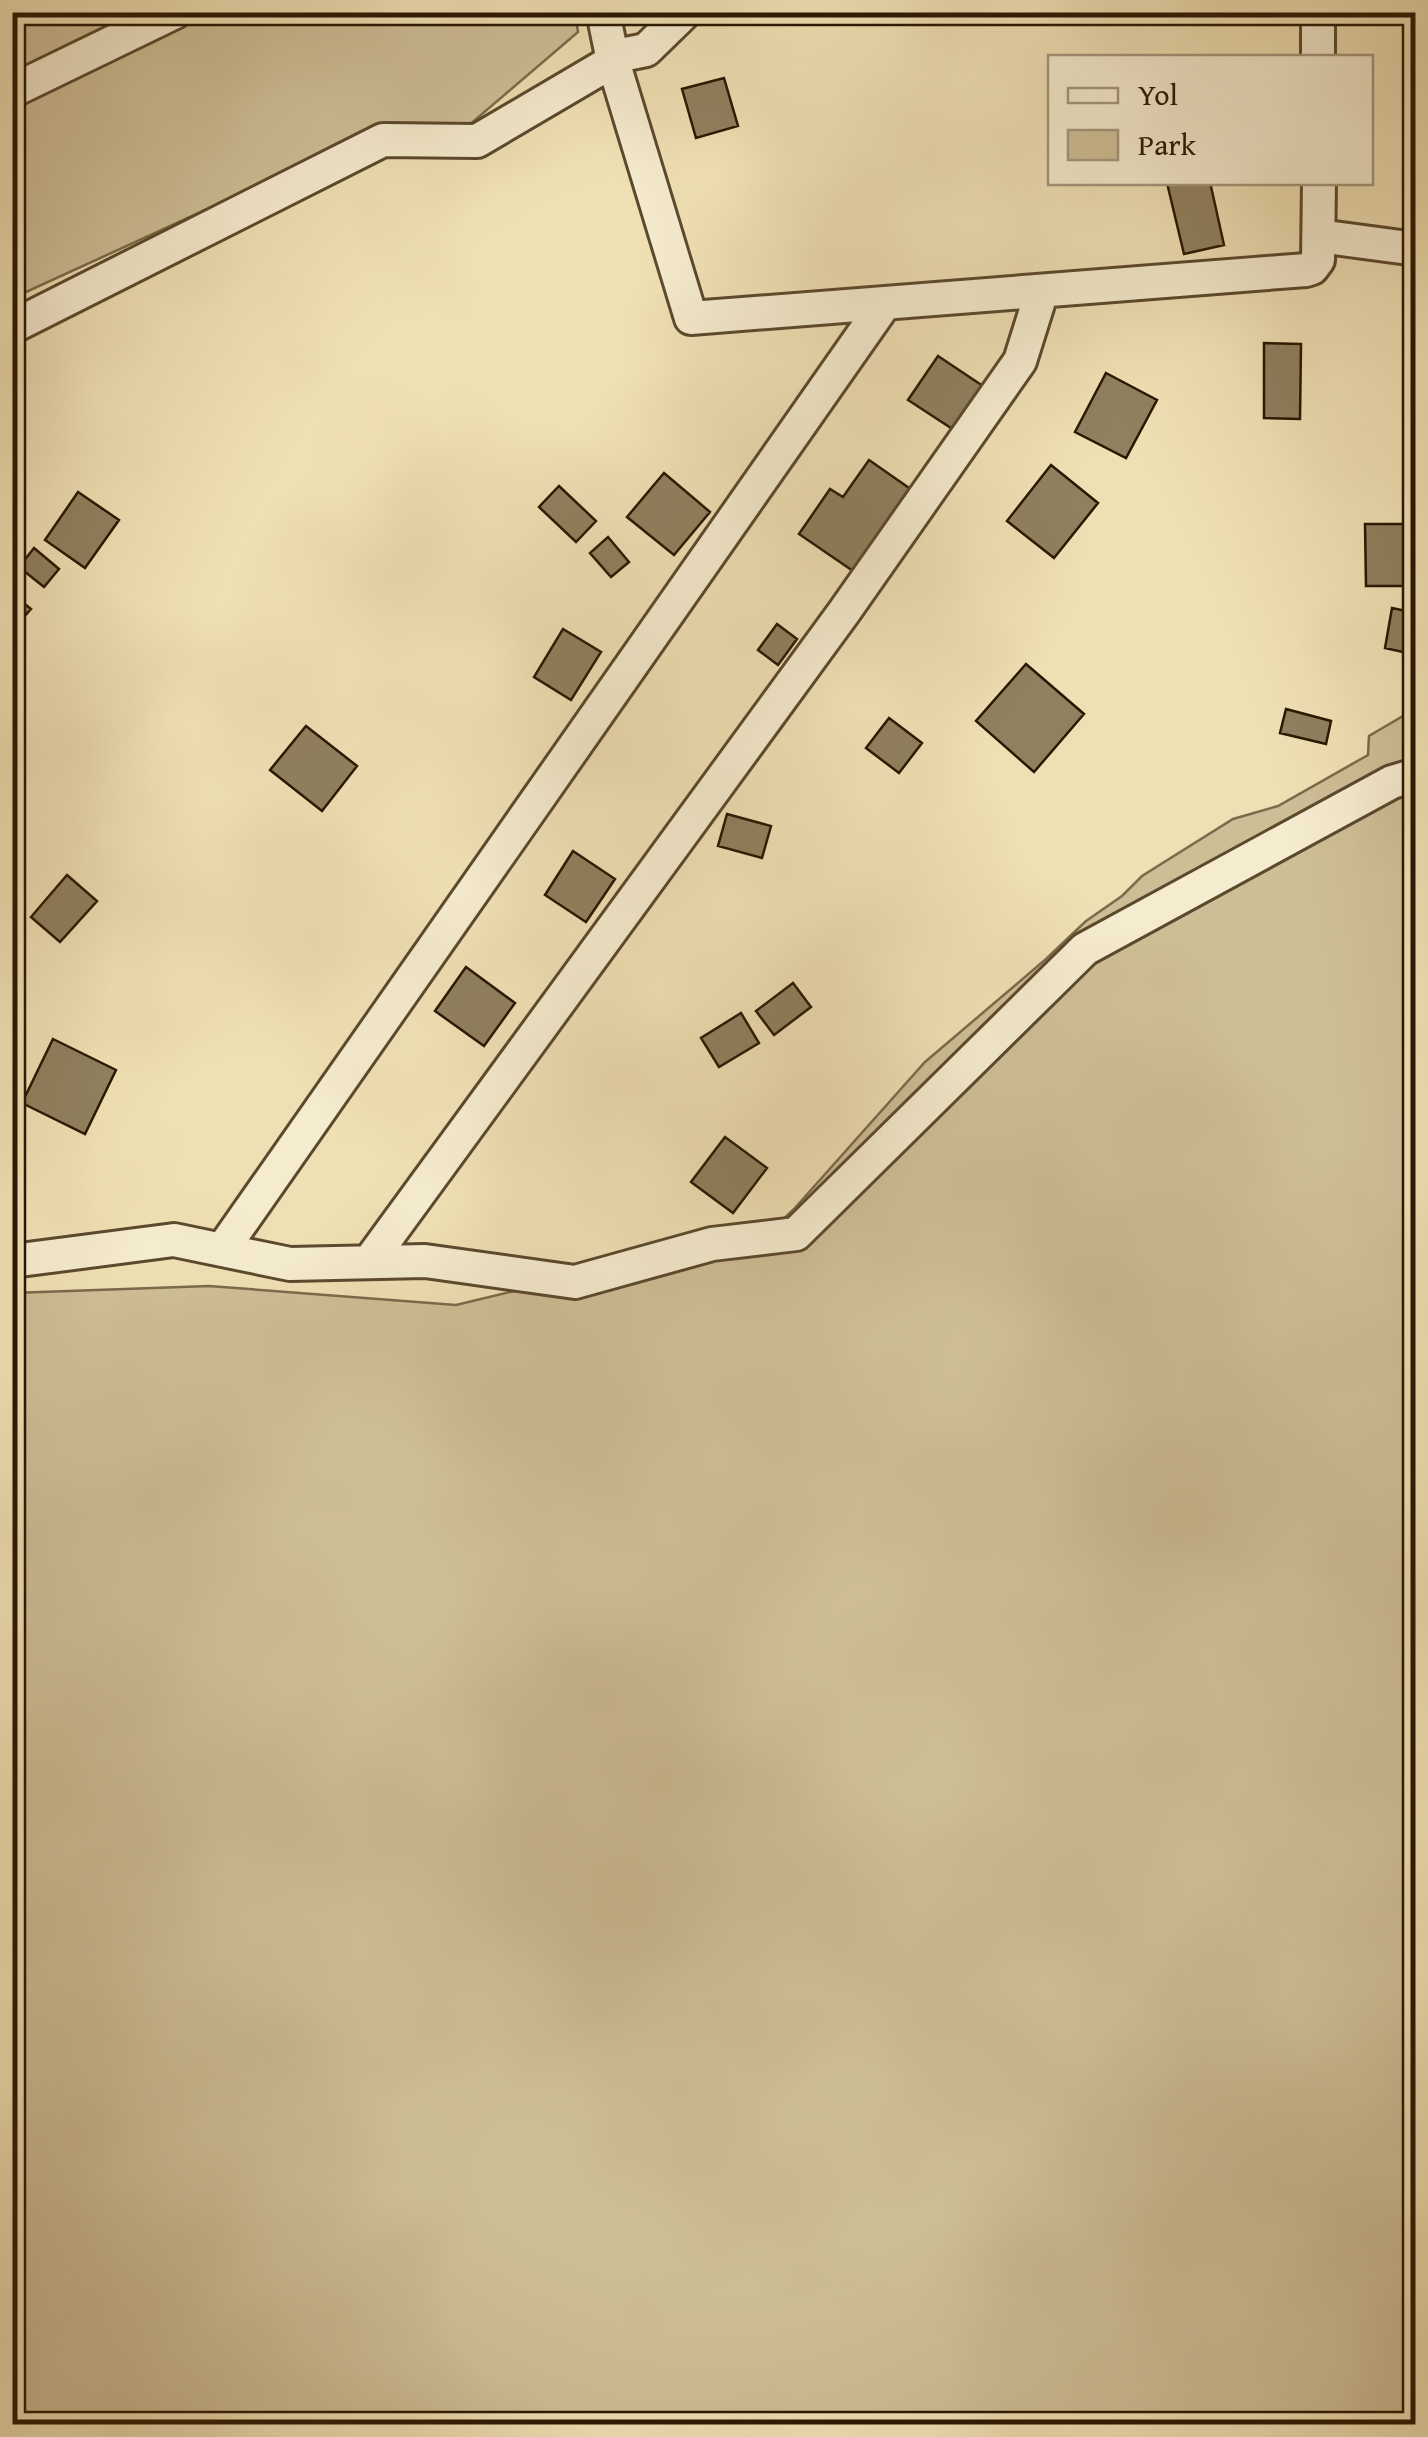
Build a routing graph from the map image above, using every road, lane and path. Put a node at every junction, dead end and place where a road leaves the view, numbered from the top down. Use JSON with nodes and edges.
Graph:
{"nodes":[{"id":1,"x":175,"y":12,"type":"edge"},
{"id":2,"x":604,"y":12,"type":"edge"},
{"id":3,"x":652,"y":12,"type":"edge"},
{"id":4,"x":686,"y":12,"type":"edge"},
{"id":5,"x":1318,"y":12,"type":"edge"},
{"id":6,"x":1318,"y":55,"type":"edge"},
{"id":7,"x":617,"y":58,"type":"junction"},
{"id":8,"x":12,"y":92,"type":"edge"},
{"id":9,"x":1318,"y":185,"type":"edge"},
{"id":10,"x":1319,"y":236,"type":"junction"},
{"id":11,"x":1416,"y":248,"type":"edge"},
{"id":12,"x":1042,"y":291,"type":"junction"},
{"id":13,"x":885,"y":303,"type":"junction"},
{"id":14,"x":12,"y":326,"type":"edge"},
{"id":15,"x":1416,"y":775,"type":"edge"},
{"id":16,"x":222,"y":1250,"type":"junction"},
{"id":17,"x":12,"y":1260,"type":"edge"},
{"id":18,"x":369,"y":1262,"type":"junction"}],
"edges":[{"from":1,"to":8,"type":"street"},
{"from":2,"to":7,"type":"street"},
{"from":3,"to":7,"type":"street"},
{"from":4,"to":7,"type":"street"},
{"from":5,"to":6,"type":"street"},
{"from":7,"to":13,"type":"street"},
{"from":7,"to":14,"type":"street"},
{"from":9,"to":10,"type":"street"},
{"from":10,"to":11,"type":"street"},
{"from":10,"to":12,"type":"street"},
{"from":12,"to":13,"type":"street"},
{"from":12,"to":18,"type":"street"},
{"from":13,"to":16,"type":"street"},
{"from":15,"to":18,"type":"street"},
{"from":16,"to":17,"type":"street"},
{"from":16,"to":18,"type":"street"}]}
